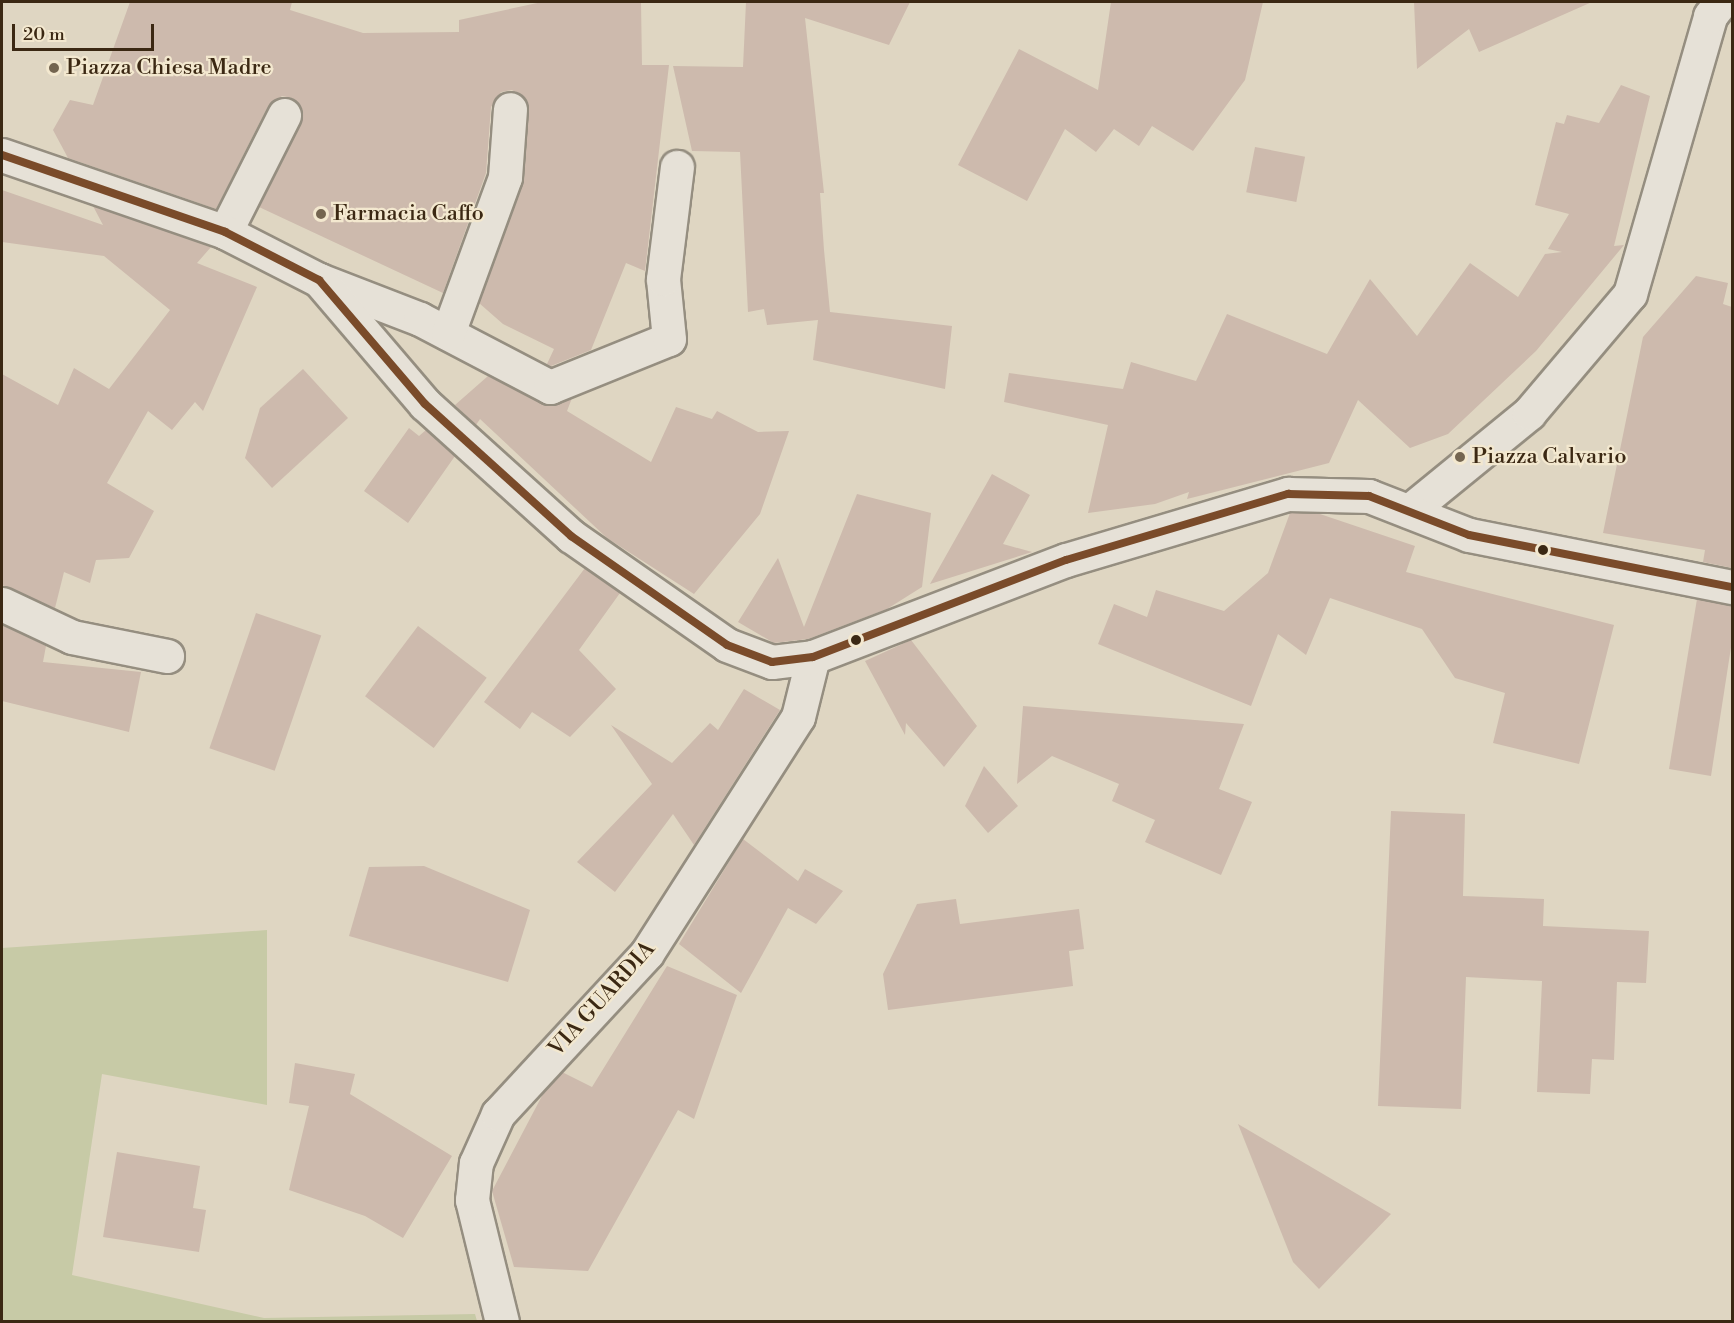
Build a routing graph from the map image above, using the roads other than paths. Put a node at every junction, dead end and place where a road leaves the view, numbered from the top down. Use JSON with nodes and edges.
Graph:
{"nodes":[{"id":1,"x":1721,"y":2,"type":"edge"},
{"id":2,"x":510,"y":109,"type":"dead end"},
{"id":3,"x":284,"y":115,"type":"dead end"},
{"id":4,"x":8,"y":158,"type":"edge"},
{"id":5,"x":677,"y":167,"type":"dead end"},
{"id":6,"x":225,"y":232,"type":"junction"},
{"id":7,"x":319,"y":280,"type":"junction"},
{"id":8,"x":448,"y":333,"type":"junction"},
{"id":9,"x":1409,"y":511,"type":"junction"},
{"id":10,"x":1732,"y":587,"type":"edge"},
{"id":11,"x":2,"y":604,"type":"edge"},
{"id":12,"x":167,"y":656,"type":"dead end"},
{"id":13,"x":813,"y":657,"type":"junction"},
{"id":14,"x":502,"y":1322,"type":"edge"}],
"edges":[{"from":1,"to":9,"type":"street"},
{"from":2,"to":8,"type":"street"},
{"from":3,"to":6,"type":"street"},
{"from":4,"to":6,"type":"street"},
{"from":5,"to":8,"type":"street"},
{"from":6,"to":7,"type":"street"},
{"from":7,"to":8,"type":"street"},
{"from":7,"to":13,"type":"street"},
{"from":9,"to":10,"type":"street"},
{"from":9,"to":13,"type":"street"},
{"from":11,"to":12,"type":"street"},
{"from":13,"to":14,"type":"street","name":"VIA GUARDIA"}]}
